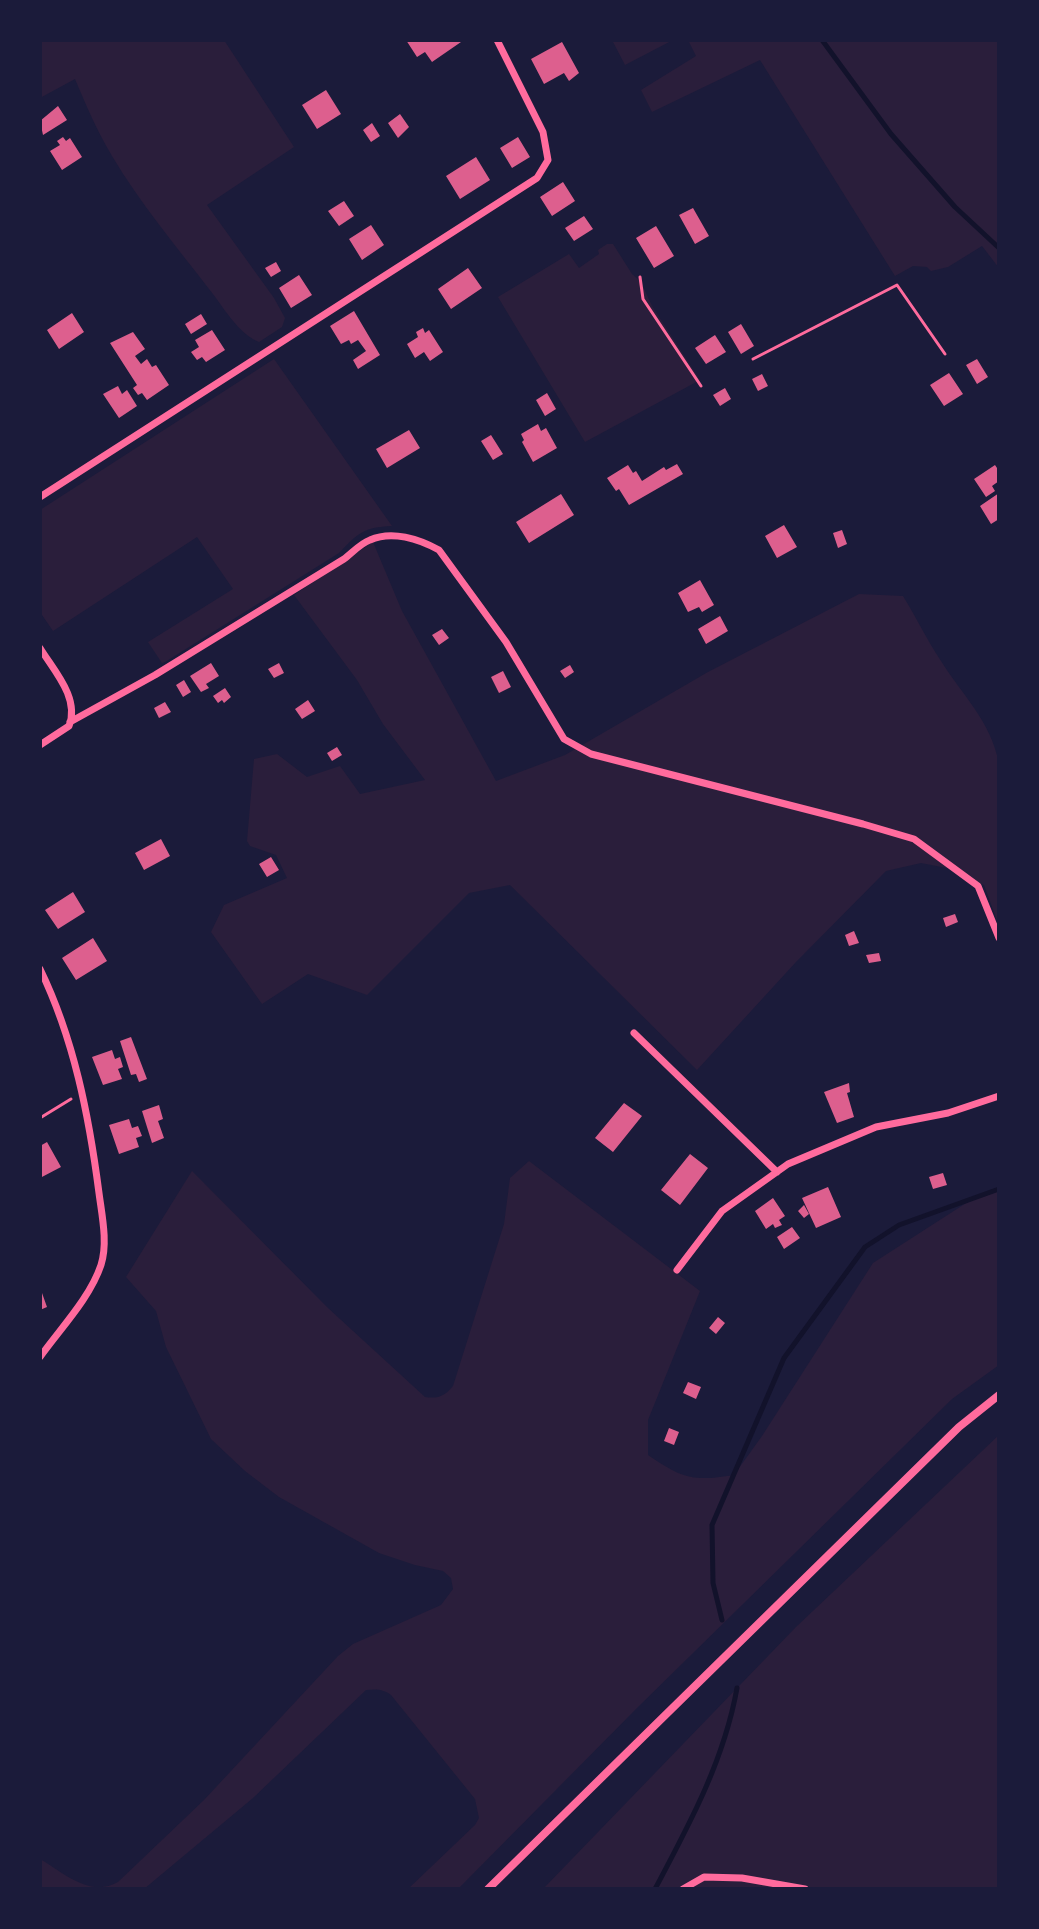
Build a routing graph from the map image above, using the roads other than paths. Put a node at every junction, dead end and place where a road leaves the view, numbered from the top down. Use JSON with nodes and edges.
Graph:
{"nodes":[{"id":1,"x":497,"y":40,"type":"edge"},
{"id":2,"x":40,"y":497,"type":"edge"},
{"id":3,"x":40,"y":648,"type":"edge"},
{"id":4,"x":70,"y":722,"type":"junction"},
{"id":5,"x":40,"y":745,"type":"edge"},
{"id":6,"x":999,"y":938,"type":"edge"},
{"id":7,"x":40,"y":969,"type":"edge"},
{"id":8,"x":634,"y":1033,"type":"dead end"},
{"id":9,"x":999,"y":1096,"type":"edge"},
{"id":10,"x":777,"y":1172,"type":"junction"},
{"id":11,"x":677,"y":1270,"type":"dead end"},
{"id":12,"x":40,"y":1357,"type":"edge"},
{"id":13,"x":999,"y":1395,"type":"edge"},
{"id":14,"x":488,"y":1889,"type":"edge"},
{"id":15,"x":683,"y":1889,"type":"edge"},
{"id":16,"x":805,"y":1889,"type":"edge"}],
"edges":[{"from":1,"to":2,"type":"street"},
{"from":3,"to":4,"type":"street"},
{"from":4,"to":5,"type":"street"},
{"from":4,"to":6,"type":"street"},
{"from":7,"to":12,"type":"street"},
{"from":8,"to":10,"type":"street"},
{"from":9,"to":10,"type":"street"},
{"from":10,"to":11,"type":"street"},
{"from":13,"to":14,"type":"street"},
{"from":15,"to":16,"type":"street"}]}
